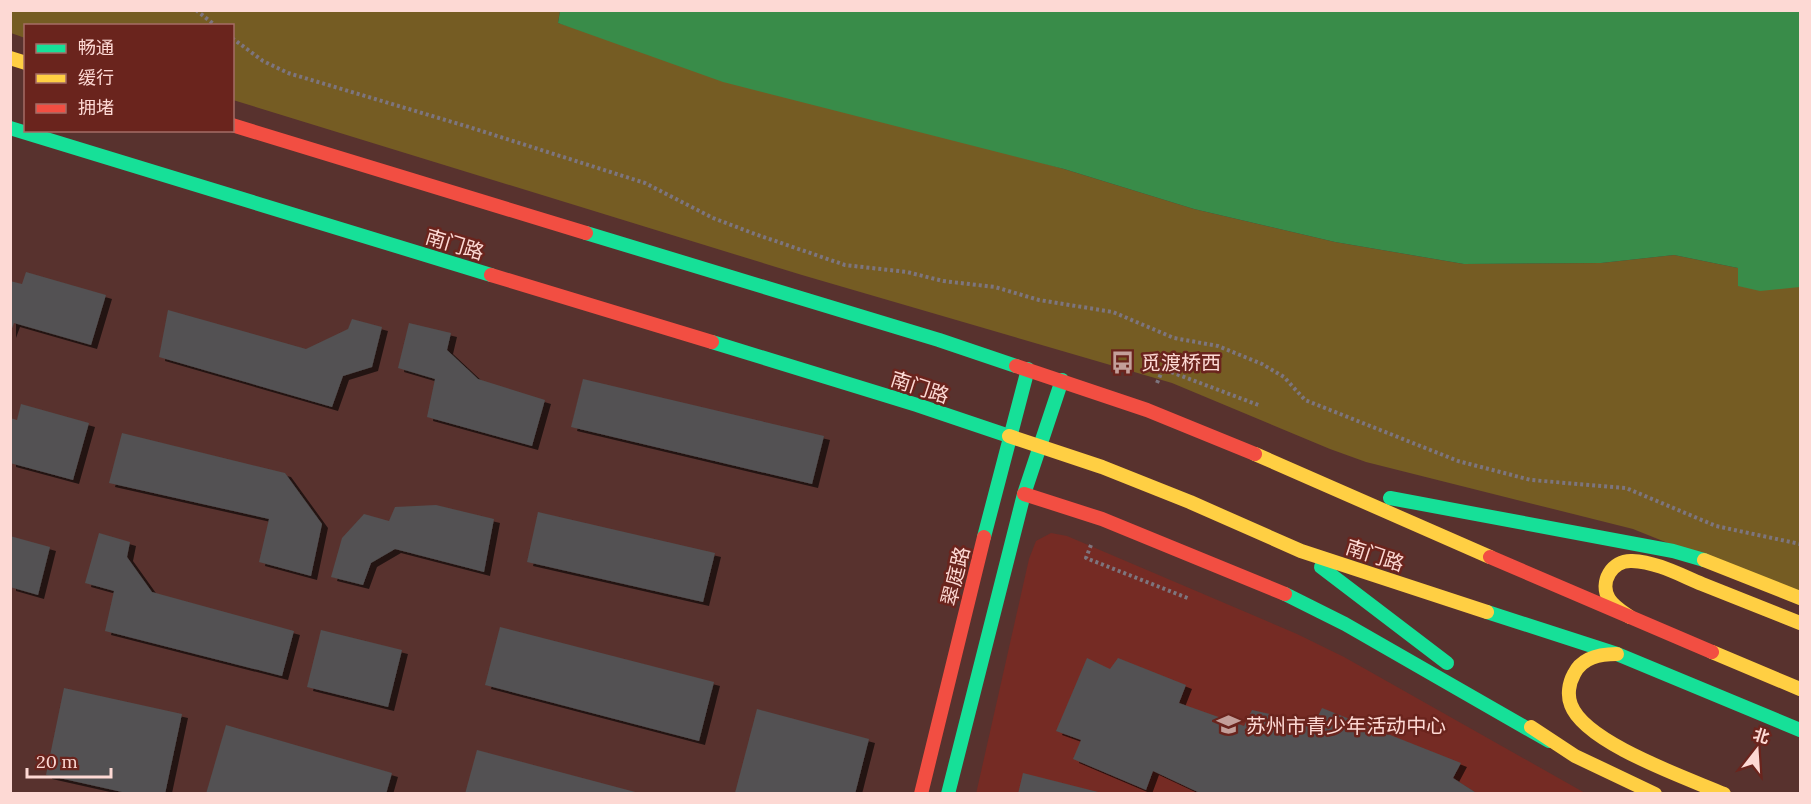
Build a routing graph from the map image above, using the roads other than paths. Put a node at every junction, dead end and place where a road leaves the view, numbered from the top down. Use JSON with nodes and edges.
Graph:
{"nodes":[{"id":1,"x":234,"y":127,"type":"edge"},
{"id":2,"x":10,"y":128,"type":"edge"},
{"id":3,"x":1028,"y":369,"type":"junction"},
{"id":4,"x":1062,"y":380,"type":"junction"},
{"id":5,"x":1009,"y":436,"type":"junction"},
{"id":6,"x":1040,"y":447,"type":"junction"},
{"id":7,"x":1336,"y":488,"type":"junction"},
{"id":8,"x":1024,"y":494,"type":"junction"},
{"id":9,"x":1301,"y":551,"type":"junction"},
{"id":10,"x":1800,"y":598,"type":"edge"},
{"id":11,"x":1634,"y":620,"type":"junction"},
{"id":12,"x":1800,"y":623,"type":"edge"},
{"id":13,"x":1617,"y":654,"type":"junction"},
{"id":14,"x":1800,"y":688,"type":"edge"},
{"id":15,"x":1800,"y":730,"type":"edge"},
{"id":16,"x":1549,"y":741,"type":"junction"},
{"id":17,"x":921,"y":794,"type":"edge"},
{"id":18,"x":948,"y":794,"type":"edge"},
{"id":19,"x":1655,"y":794,"type":"edge"},
{"id":20,"x":1724,"y":794,"type":"edge"}],
"edges":[{"from":1,"to":3,"type":"main road"},
{"from":2,"to":5,"type":"main road","name":"南门路"},
{"from":3,"to":4,"type":"main road"},
{"from":3,"to":5,"type":"main road","name":"翠庭路"},
{"from":4,"to":6,"type":"main road"},
{"from":4,"to":7,"type":"main road"},
{"from":5,"to":6,"type":"main road","name":"南门路"},
{"from":5,"to":17,"type":"main road","name":"翠庭路"},
{"from":6,"to":8,"type":"main road"},
{"from":6,"to":9,"type":"main road","name":"南门路"},
{"from":7,"to":10,"type":"main road"},
{"from":7,"to":11,"type":"main road"},
{"from":8,"to":16,"type":"main road"},
{"from":8,"to":18,"type":"main road"},
{"from":9,"to":13,"type":"main road","name":"南门路"},
{"from":9,"to":16,"type":"main road"},
{"from":11,"to":12,"type":"main road"},
{"from":11,"to":14,"type":"main road"},
{"from":13,"to":15,"type":"main road","name":"南门路"},
{"from":13,"to":20,"type":"main road"},
{"from":16,"to":19,"type":"main road"}]}
